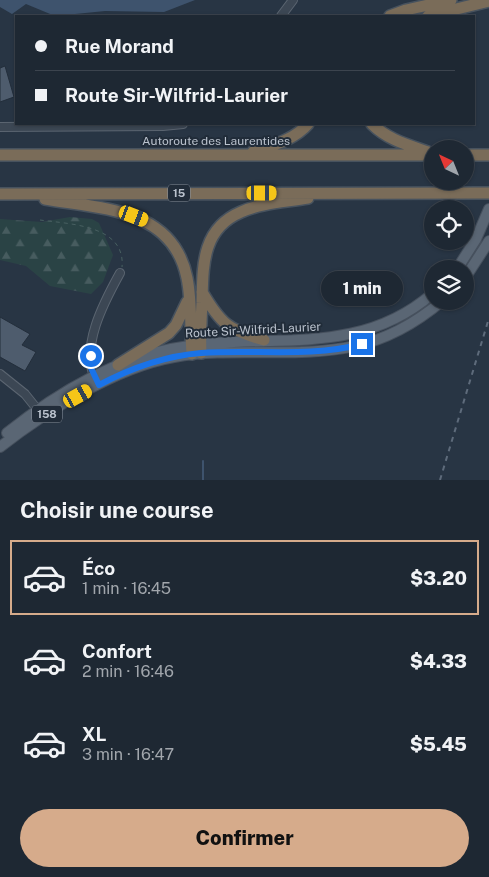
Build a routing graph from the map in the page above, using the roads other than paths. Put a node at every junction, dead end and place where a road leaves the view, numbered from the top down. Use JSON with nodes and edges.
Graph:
{"nodes":[{"id":1,"x":293,"y":0,"type":"edge"},
{"id":2,"x":451,"y":0,"type":"edge"},
{"id":3,"x":489,"y":1,"type":"edge"},
{"id":4,"x":473,"y":5,"type":"junction"},
{"id":5,"x":489,"y":12,"type":"edge"},
{"id":6,"x":282,"y":15,"type":"edge"},
{"id":7,"x":393,"y":15,"type":"edge"},
{"id":8,"x":432,"y":15,"type":"edge"},
{"id":9,"x":170,"y":125,"type":"edge"},
{"id":10,"x":307,"y":125,"type":"edge"},
{"id":11,"x":373,"y":125,"type":"edge"},
{"id":12,"x":0,"y":127,"type":"edge"},
{"id":13,"x":424,"y":151,"type":"edge"},
{"id":14,"x":424,"y":154,"type":"edge"},
{"id":15,"x":0,"y":155,"type":"edge"},
{"id":16,"x":244,"y":155,"type":"junction"},
{"id":17,"x":474,"y":155,"type":"edge"},
{"id":18,"x":489,"y":155,"type":"edge"},
{"id":19,"x":341,"y":193,"type":"junction"},
{"id":20,"x":486,"y":193,"type":"edge"},
{"id":21,"x":0,"y":194,"type":"edge"},
{"id":22,"x":17,"y":194,"type":"junction"},
{"id":23,"x":489,"y":208,"type":"edge"},
{"id":24,"x":489,"y":241,"type":"edge"},
{"id":25,"x":463,"y":260,"type":"edge"},
{"id":26,"x":474,"y":266,"type":"edge"},
{"id":27,"x":120,"y":272,"type":"road end"},
{"id":28,"x":202,"y":292,"type":"junction"},
{"id":29,"x":189,"y":298,"type":"junction"},
{"id":30,"x":424,"y":300,"type":"edge"},
{"id":31,"x":430,"y":310,"type":"edge"},
{"id":32,"x":264,"y":340,"type":"junction"},
{"id":33,"x":196,"y":349,"type":"junction"},
{"id":34,"x":118,"y":365,"type":"junction"},
{"id":35,"x":0,"y":374,"type":"edge"},
{"id":36,"x":96,"y":380,"type":"junction"},
{"id":37,"x":41,"y":413,"type":"junction"},
{"id":38,"x":0,"y":444,"type":"edge"}],
"edges":[{"from":1,"to":6,"type":"street"},
{"from":2,"to":7,"type":"highway"},
{"from":3,"to":4,"type":"highway"},
{"from":4,"to":5,"type":"highway"},
{"from":4,"to":8,"type":"highway"},
{"from":9,"to":12,"type":"street"},
{"from":10,"to":16,"type":"highway"},
{"from":11,"to":13,"type":"highway"},
{"from":14,"to":16,"type":"highway","name":"Autoroute des Laurentides"},
{"from":15,"to":16,"type":"highway","name":"Autoroute des Laurentides"},
{"from":17,"to":18,"type":"highway"},
{"from":19,"to":20,"type":"highway","number":"15"},
{"from":19,"to":22,"type":"highway","number":"15"},
{"from":19,"to":28,"type":"highway"},
{"from":21,"to":22,"type":"highway","number":"15"},
{"from":22,"to":29,"type":"highway"},
{"from":23,"to":25,"type":"main road"},
{"from":24,"to":26,"type":"main road"},
{"from":27,"to":36,"type":"street"},
{"from":28,"to":32,"type":"highway"},
{"from":28,"to":33,"type":"highway"},
{"from":29,"to":33,"type":"highway"},
{"from":29,"to":34,"type":"highway"},
{"from":30,"to":32,"type":"main road","name":"Route Sir-Wilfrid-Laurier","number":"158"},
{"from":31,"to":33,"type":"main road","name":"Route Sir-Wilfrid-Laurier","number":"158"},
{"from":32,"to":33,"type":"main road","name":"Route Sir-Wilfrid-Laurier","number":"158"},
{"from":33,"to":34,"type":"main road","name":"Route Sir-Wilfrid-Laurier","number":"158"},
{"from":33,"to":36,"type":"main road","name":"Route Sir-Wilfrid-Laurier","number":"158"},
{"from":34,"to":36,"type":"main road","name":"Route Sir-Wilfrid-Laurier","number":"158"},
{"from":35,"to":37,"type":"street"},
{"from":36,"to":37,"type":"main road","name":"Route Sir-Wilfrid-Laurier","number":"158"},
{"from":37,"to":38,"type":"main road","name":"Route Sir-Wilfrid-Laurier","number":"158"}]}
